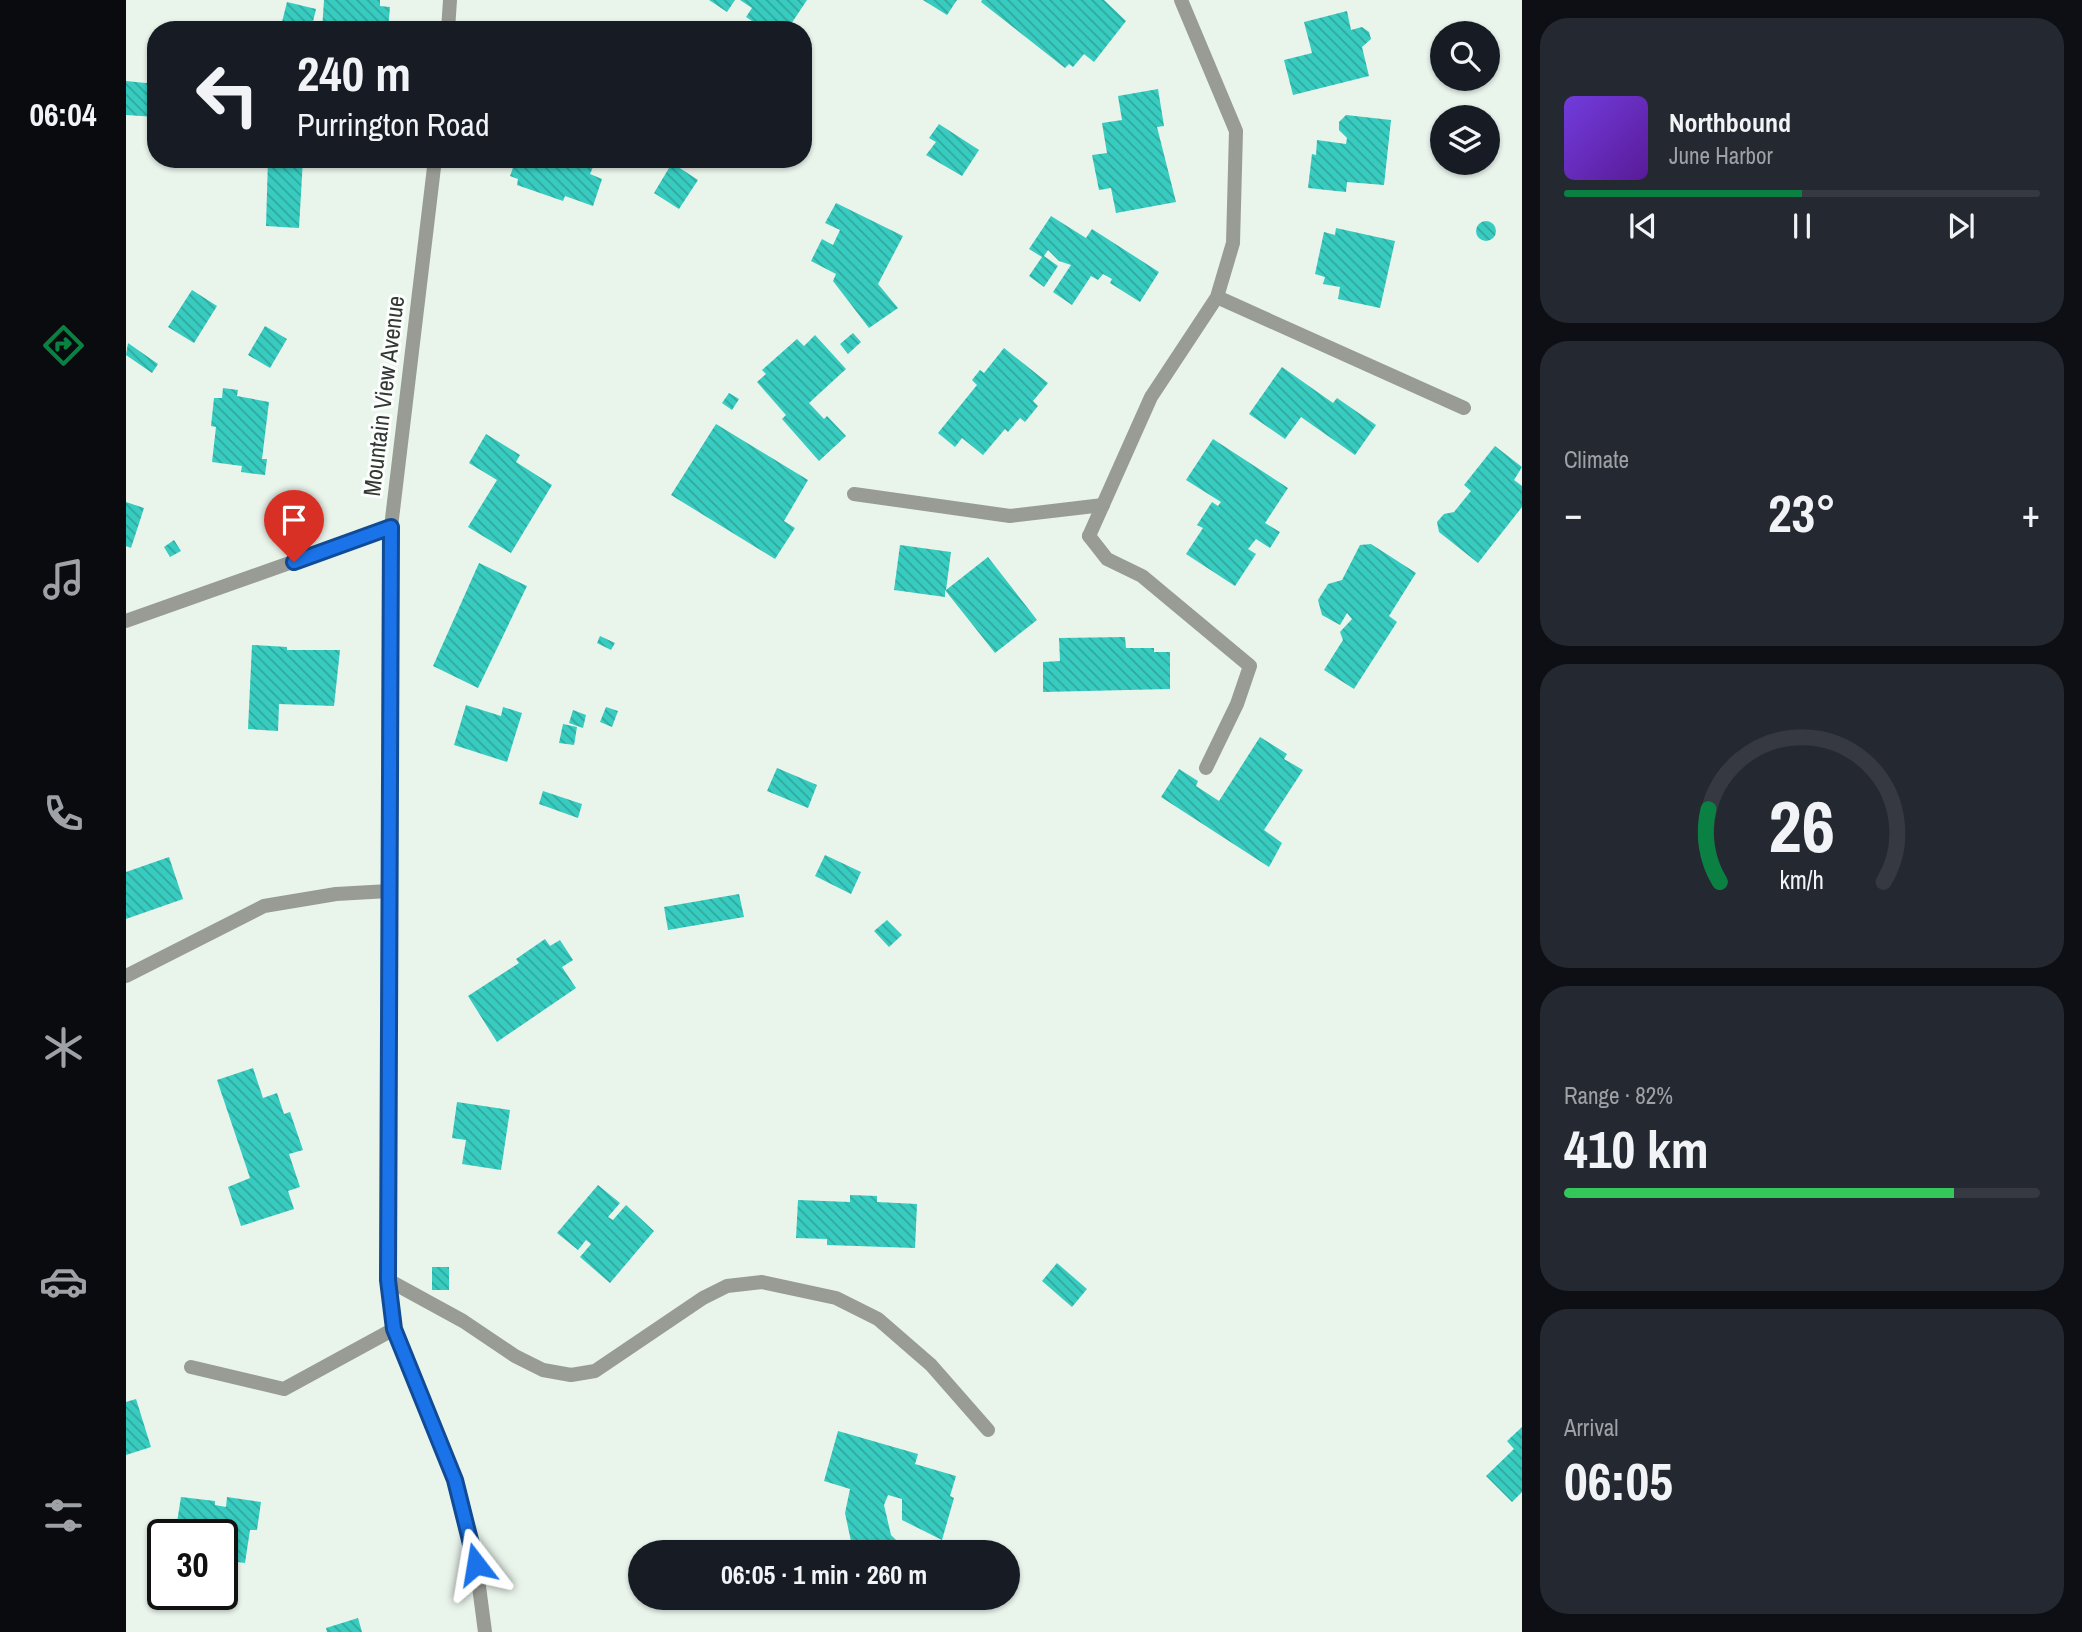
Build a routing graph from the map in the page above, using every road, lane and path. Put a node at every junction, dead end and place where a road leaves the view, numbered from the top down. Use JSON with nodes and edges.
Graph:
{"nodes":[{"id":1,"x":450,"y":0,"type":"edge"},
{"id":2,"x":1181,"y":0,"type":"edge"},
{"id":3,"x":448,"y":21,"type":"edge"},
{"id":4,"x":434,"y":168,"type":"edge"},
{"id":5,"x":1217,"y":297,"type":"junction"},
{"id":6,"x":1464,"y":408,"type":"dead end"},
{"id":7,"x":854,"y":494,"type":"dead end"},
{"id":8,"x":1103,"y":505,"type":"junction"},
{"id":9,"x":391,"y":527,"type":"junction"},
{"id":10,"x":126,"y":621,"type":"edge"},
{"id":11,"x":1206,"y":768,"type":"dead end"},
{"id":12,"x":389,"y":891,"type":"junction"},
{"id":13,"x":126,"y":976,"type":"edge"},
{"id":14,"x":388,"y":1280,"type":"junction"},
{"id":15,"x":394,"y":1329,"type":"junction"},
{"id":16,"x":191,"y":1367,"type":"dead end"},
{"id":17,"x":988,"y":1430,"type":"dead end"},
{"id":18,"x":485,"y":1632,"type":"edge"}],
"edges":[{"from":1,"to":3,"type":"street"},
{"from":2,"to":5,"type":"street"},
{"from":4,"to":9,"type":"street","name":"Mountain View Avenue"},
{"from":5,"to":6,"type":"street"},
{"from":5,"to":8,"type":"street"},
{"from":7,"to":8,"type":"street"},
{"from":8,"to":11,"type":"street"},
{"from":9,"to":10,"type":"street"},
{"from":9,"to":12,"type":"street","name":"Mountain View Avenue"},
{"from":12,"to":13,"type":"street"},
{"from":12,"to":14,"type":"street","name":"Mountain View Avenue"},
{"from":14,"to":15,"type":"street","name":"Mountain View Avenue"},
{"from":14,"to":17,"type":"street"},
{"from":15,"to":16,"type":"street"},
{"from":15,"to":18,"type":"street","name":"Mountain View Avenue"}]}
